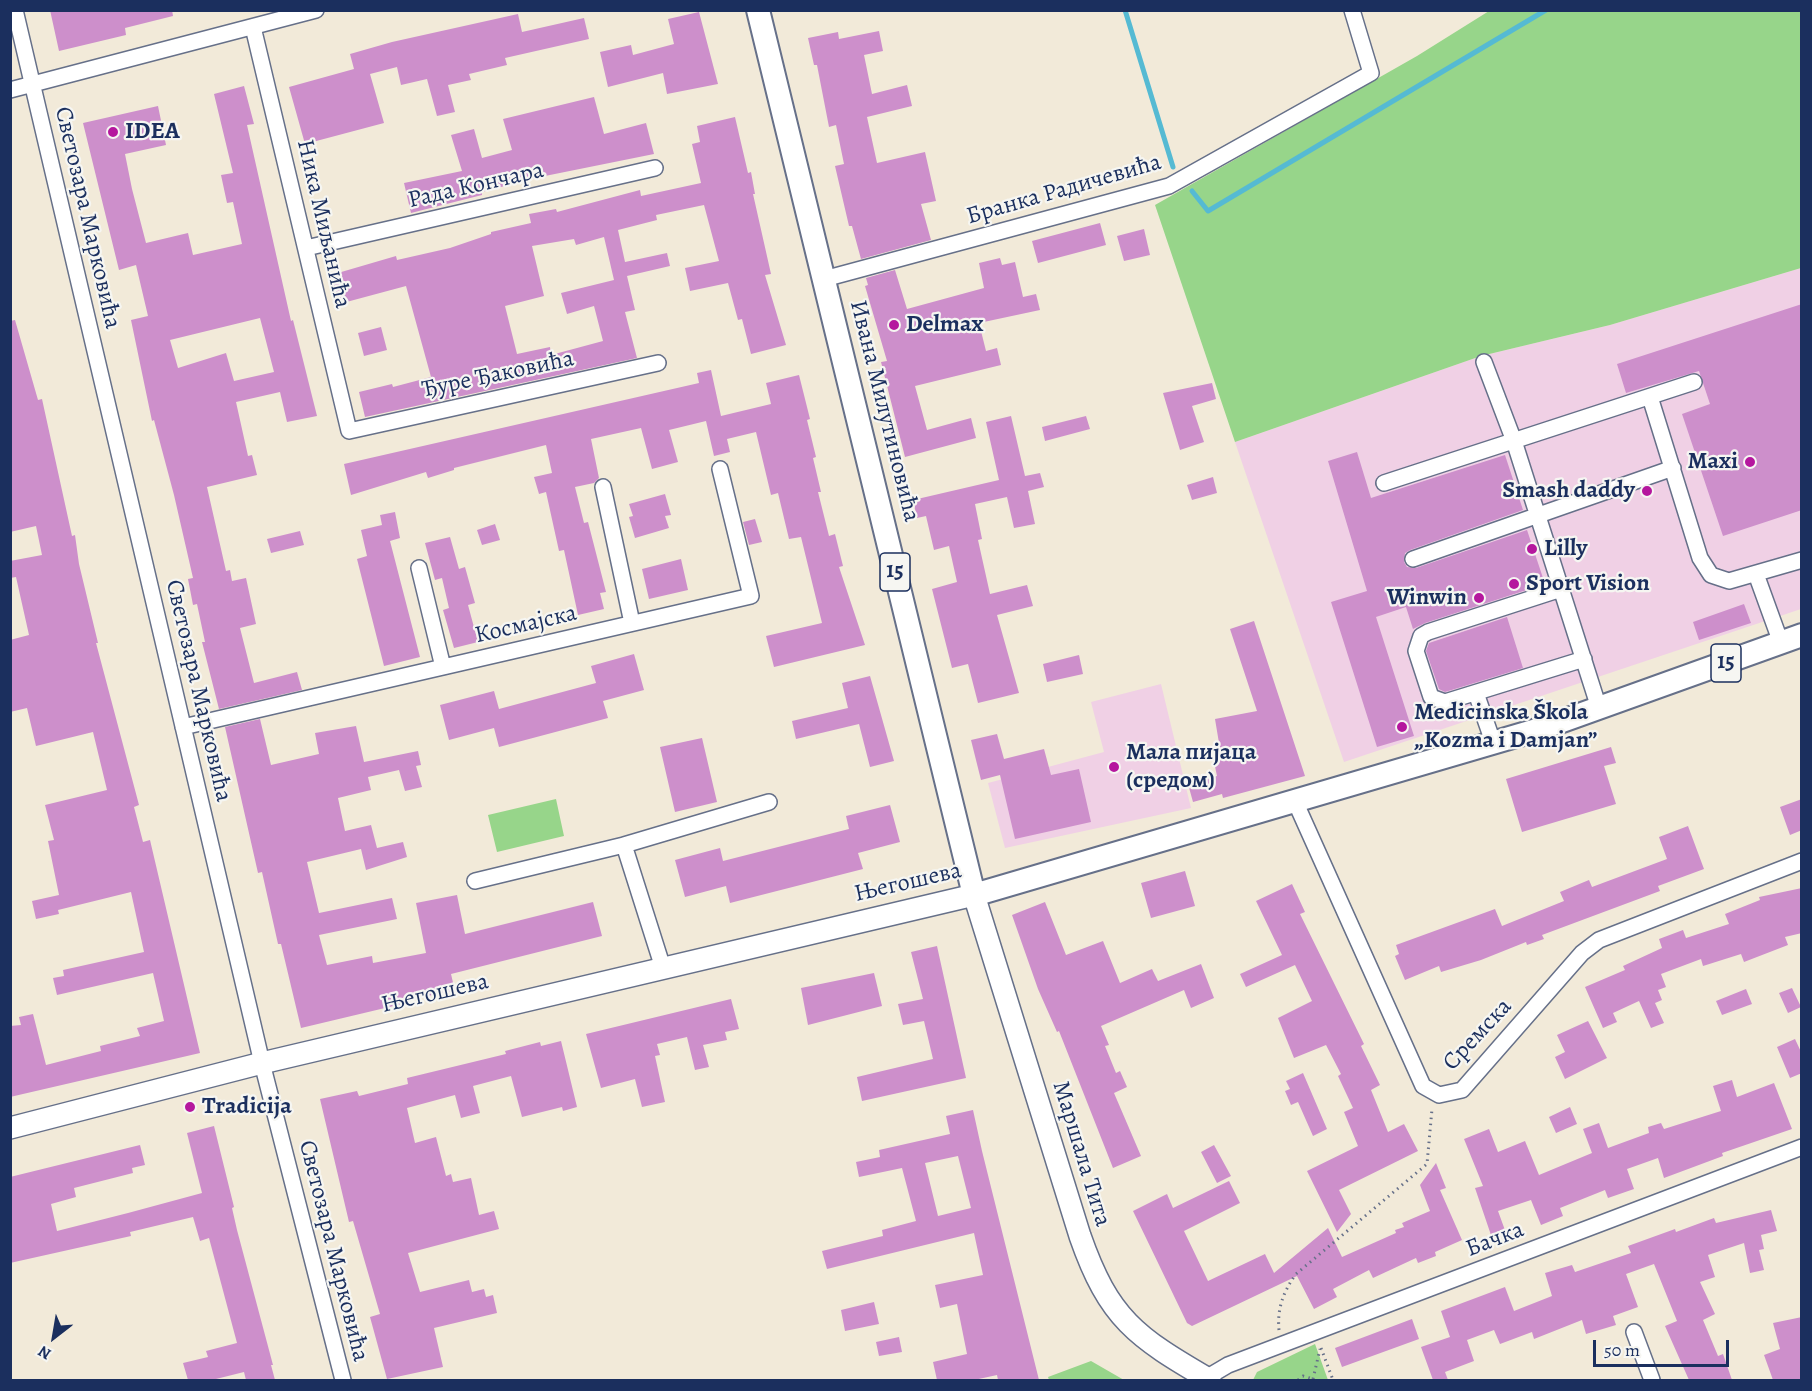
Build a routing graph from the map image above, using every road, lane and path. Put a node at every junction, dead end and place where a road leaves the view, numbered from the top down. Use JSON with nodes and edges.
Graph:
{"nodes":[{"id":1,"x":15,"y":10,"type":"edge"},
{"id":2,"x":316,"y":10,"type":"edge"},
{"id":3,"x":758,"y":10,"type":"edge"},
{"id":4,"x":1352,"y":10,"type":"edge"},
{"id":5,"x":253,"y":27,"type":"junction"},
{"id":6,"x":33,"y":85,"type":"junction"},
{"id":7,"x":10,"y":90,"type":"edge"},
{"id":8,"x":655,"y":168,"type":"dead end"},
{"id":9,"x":306,"y":248,"type":"junction"},
{"id":10,"x":824,"y":279,"type":"junction"},
{"id":11,"x":1484,"y":362,"type":"dead end"},
{"id":12,"x":658,"y":363,"type":"dead end"},
{"id":13,"x":1694,"y":382,"type":"dead end"},
{"id":14,"x":1650,"y":397,"type":"junction"},
{"id":15,"x":349,"y":431,"type":"joint"},
{"id":16,"x":1514,"y":441,"type":"junction"},
{"id":17,"x":1672,"y":468,"type":"junction"},
{"id":18,"x":720,"y":469,"type":"dead end"},
{"id":19,"x":1384,"y":483,"type":"dead end"},
{"id":20,"x":603,"y":487,"type":"dead end"},
{"id":21,"x":1538,"y":515,"type":"junction"},
{"id":22,"x":1413,"y":559,"type":"dead end"},
{"id":23,"x":1802,"y":560,"type":"edge"},
{"id":24,"x":419,"y":568,"type":"dead end"},
{"id":25,"x":1756,"y":574,"type":"junction"},
{"id":26,"x":1562,"y":589,"type":"junction"},
{"id":27,"x":632,"y":623,"type":"junction"},
{"id":28,"x":1791,"y":639,"type":"edge"},
{"id":29,"x":1584,"y":659,"type":"junction"},
{"id":30,"x":443,"y":667,"type":"junction"},
{"id":31,"x":1476,"y":693,"type":"junction"},
{"id":32,"x":1599,"y":708,"type":"junction"},
{"id":33,"x":183,"y":727,"type":"junction"},
{"id":34,"x":1493,"y":742,"type":"junction"},
{"id":35,"x":1294,"y":800,"type":"junction"},
{"id":36,"x":769,"y":802,"type":"dead end"},
{"id":37,"x":624,"y":845,"type":"junction"},
{"id":38,"x":1802,"y":861,"type":"edge"},
{"id":39,"x":475,"y":880,"type":"dead end"},
{"id":40,"x":974,"y":895,"type":"junction"},
{"id":41,"x":663,"y":968,"type":"junction"},
{"id":42,"x":262,"y":1063,"type":"junction"},
{"id":43,"x":1433,"y":1092,"type":"junction"},
{"id":44,"x":10,"y":1128,"type":"edge"},
{"id":45,"x":1802,"y":1147,"type":"edge"},
{"id":46,"x":1634,"y":1332,"type":"dead end"},
{"id":47,"x":1318,"y":1339,"type":"junction"},
{"id":48,"x":1281,"y":1345,"type":"junction"},
{"id":49,"x":1208,"y":1379,"type":"edge"},
{"id":50,"x":343,"y":1380,"type":"edge"},
{"id":51,"x":1298,"y":1380,"type":"edge"},
{"id":52,"x":1314,"y":1380,"type":"edge"},
{"id":53,"x":1333,"y":1380,"type":"edge"},
{"id":54,"x":1652,"y":1380,"type":"edge"}],
"edges":[{"from":1,"to":6,"type":"street","name":"Светозара Марковића"},
{"from":2,"to":5,"type":"street"},
{"from":3,"to":10,"type":"main road","name":"Ивана Милутиновића","number":"15"},
{"from":4,"to":10,"type":"street","name":"Бранка Радичевића"},
{"from":5,"to":6,"type":"street"},
{"from":5,"to":9,"type":"street","name":"Ника Миљанића"},
{"from":6,"to":7,"type":"street"},
{"from":6,"to":33,"type":"street","name":"Светозара Марковића"},
{"from":8,"to":9,"type":"street","name":"Рада Кончара"},
{"from":9,"to":15,"type":"street","name":"Ника Миљанића"},
{"from":10,"to":40,"type":"main road","name":"Ивана Милутиновића","number":"15"},
{"from":11,"to":16,"type":"street"},
{"from":12,"to":15,"type":"street","name":"Ђуре Ђаковића"},
{"from":13,"to":14,"type":"street"},
{"from":14,"to":16,"type":"street"},
{"from":14,"to":17,"type":"street"},
{"from":16,"to":19,"type":"street"},
{"from":16,"to":21,"type":"street"},
{"from":17,"to":21,"type":"street"},
{"from":17,"to":25,"type":"street"},
{"from":18,"to":27,"type":"street","name":"Космајска"},
{"from":20,"to":27,"type":"street"},
{"from":21,"to":22,"type":"street"},
{"from":21,"to":26,"type":"street"},
{"from":23,"to":25,"type":"street"},
{"from":24,"to":30,"type":"street"},
{"from":25,"to":28,"type":"street"},
{"from":26,"to":29,"type":"street"},
{"from":26,"to":31,"type":"street"},
{"from":27,"to":30,"type":"street","name":"Космајска"},
{"from":28,"to":32,"type":"main road","name":"Његошева","number":"15"},
{"from":29,"to":31,"type":"street"},
{"from":29,"to":32,"type":"street"},
{"from":30,"to":33,"type":"street","name":"Космајска"},
{"from":31,"to":34,"type":"street"},
{"from":32,"to":34,"type":"main road","name":"Његошева","number":"15"},
{"from":33,"to":42,"type":"street","name":"Светозара Марковића"},
{"from":34,"to":35,"type":"main road","name":"Његошева","number":"15"},
{"from":35,"to":40,"type":"main road","name":"Његошева","number":"15"},
{"from":35,"to":43,"type":"street","name":"Сремска"},
{"from":36,"to":37,"type":"street"},
{"from":37,"to":39,"type":"street"},
{"from":37,"to":41,"type":"street"},
{"from":38,"to":43,"type":"street","name":"Сремска"},
{"from":40,"to":41,"type":"street","name":"Његошева"},
{"from":40,"to":49,"type":"street","name":"Маршала Тита"},
{"from":41,"to":42,"type":"street","name":"Његошева"},
{"from":42,"to":44,"type":"street","name":"Његошева"},
{"from":42,"to":50,"type":"street","name":"Светозара Марковића"},
{"from":43,"to":48,"type":"path"},
{"from":45,"to":47,"type":"street","name":"Бачка"},
{"from":46,"to":54,"type":"street"},
{"from":47,"to":48,"type":"street","name":"Бачка"},
{"from":47,"to":52,"type":"path"},
{"from":47,"to":53,"type":"path"},
{"from":48,"to":49,"type":"street","name":"Бачка"},
{"from":51,"to":52,"type":"path"}]}
